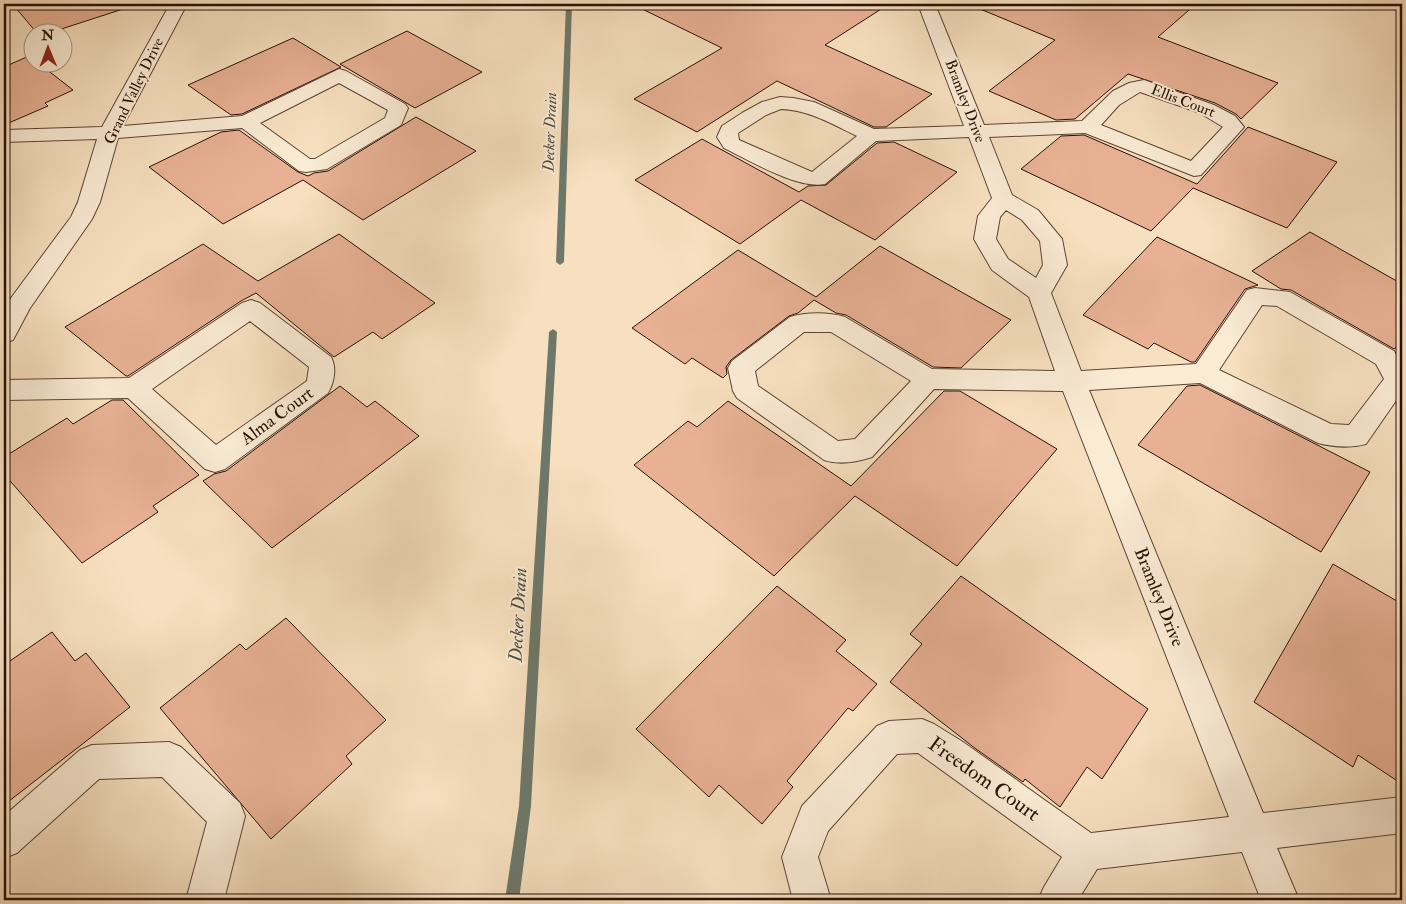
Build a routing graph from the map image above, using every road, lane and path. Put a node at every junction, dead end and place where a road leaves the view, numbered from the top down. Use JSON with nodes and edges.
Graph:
{"nodes":[{"id":1,"x":178,"y":4,"type":"edge"},
{"id":2,"x":926,"y":4,"type":"edge"},
{"id":3,"x":246,"y":122,"type":"junction"},
{"id":4,"x":1088,"y":127,"type":"junction"},
{"id":5,"x":976,"y":131,"type":"junction"},
{"id":6,"x":110,"y":133,"type":"junction"},
{"id":7,"x":871,"y":135,"type":"junction"},
{"id":8,"x":4,"y":136,"type":"edge"},
{"id":9,"x":1003,"y":199,"type":"junction"},
{"id":10,"x":1039,"y":293,"type":"junction"},
{"id":11,"x":4,"y":334,"type":"edge"},
{"id":12,"x":1203,"y":373,"type":"junction"},
{"id":13,"x":928,"y":379,"type":"junction"},
{"id":14,"x":1072,"y":381,"type":"junction"},
{"id":15,"x":134,"y":388,"type":"junction"},
{"id":16,"x":4,"y":390,"type":"edge"},
{"id":17,"x":1402,"y":815,"type":"edge"},
{"id":18,"x":1255,"y":834,"type":"junction"},
{"id":19,"x":4,"y":840,"type":"edge"},
{"id":20,"x":1086,"y":852,"type":"junction"},
{"id":21,"x":205,"y":900,"type":"edge"},
{"id":22,"x":812,"y":900,"type":"edge"},
{"id":23,"x":1057,"y":900,"type":"edge"},
{"id":24,"x":1280,"y":900,"type":"edge"}],
"edges":[{"from":1,"to":6,"type":"street","name":"Grand Valley Drive"},
{"from":2,"to":5,"type":"street","name":"Bramley Drive"},
{"from":3,"to":3,"type":"street"},
{"from":3,"to":6,"type":"street"},
{"from":4,"to":4,"type":"street","name":"Ellis Court"},
{"from":4,"to":5,"type":"street","name":"Ellis Court"},
{"from":5,"to":7,"type":"street","name":"Ellis Court"},
{"from":5,"to":9,"type":"street","name":"Bramley Drive"},
{"from":6,"to":8,"type":"street"},
{"from":6,"to":11,"type":"street","name":"Grand Valley Drive"},
{"from":7,"to":7,"type":"street"},
{"from":9,"to":10,"type":"street"},
{"from":9,"to":10,"type":"street"},
{"from":10,"to":14,"type":"street","name":"Bramley Drive"},
{"from":12,"to":12,"type":"street"},
{"from":12,"to":14,"type":"street"},
{"from":13,"to":13,"type":"street"},
{"from":13,"to":14,"type":"street"},
{"from":14,"to":18,"type":"street","name":"Bramley Drive"},
{"from":15,"to":15,"type":"street","name":"Alma Court"},
{"from":15,"to":16,"type":"street"},
{"from":17,"to":18,"type":"street"},
{"from":18,"to":20,"type":"street"},
{"from":18,"to":24,"type":"street","name":"Bramley Drive"},
{"from":19,"to":21,"type":"street"},
{"from":20,"to":22,"type":"street","name":"Freedom Court"},
{"from":20,"to":23,"type":"street"}]}
